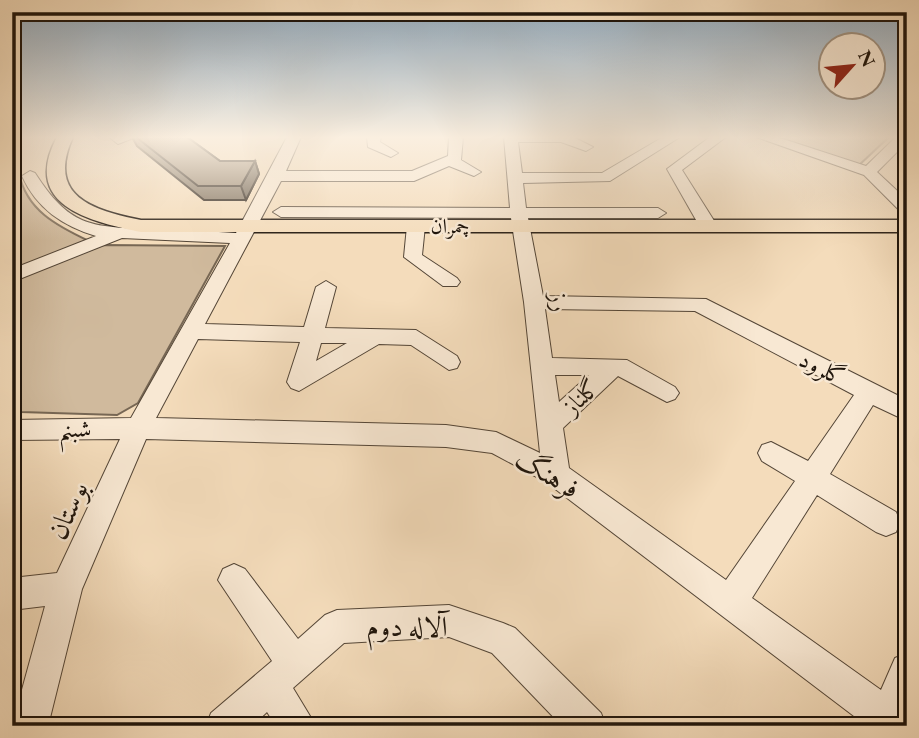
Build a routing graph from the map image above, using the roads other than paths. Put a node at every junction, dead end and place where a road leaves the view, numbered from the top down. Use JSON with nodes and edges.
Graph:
{"nodes":[{"id":1,"x":54,"y":171,"type":"edge"},
{"id":2,"x":278,"y":171,"type":"edge"},
{"id":3,"x":424,"y":171,"type":"edge"},
{"id":4,"x":471,"y":171,"type":"edge"},
{"id":5,"x":516,"y":171,"type":"edge"},
{"id":6,"x":616,"y":171,"type":"edge"},
{"id":7,"x":665,"y":171,"type":"edge"},
{"id":8,"x":869,"y":172,"type":"edge"},
{"id":9,"x":474,"y":173,"type":"dead end"},
{"id":10,"x":671,"y":174,"type":"joint"},
{"id":11,"x":30,"y":176,"type":"dead end"},
{"id":12,"x":276,"y":176,"type":"junction"},
{"id":13,"x":517,"y":178,"type":"junction"},
{"id":14,"x":907,"y":209,"type":"edge"},
{"id":15,"x":281,"y":212,"type":"dead end"},
{"id":16,"x":658,"y":213,"type":"dead end"},
{"id":17,"x":520,"y":219,"type":"junction"},
{"id":18,"x":416,"y":226,"type":"junction"},
{"id":19,"x":907,"y":226,"type":"edge"},
{"id":20,"x":709,"y":227,"type":"junction"},
{"id":21,"x":244,"y":232,"type":"junction"},
{"id":22,"x":116,"y":235,"type":"junction"},
{"id":23,"x":12,"y":276,"type":"edge"},
{"id":24,"x":450,"y":282,"type":"dead end"},
{"id":25,"x":326,"y":287,"type":"dead end"},
{"id":26,"x":534,"y":302,"type":"junction"},
{"id":27,"x":192,"y":331,"type":"junction"},
{"id":28,"x":311,"y":337,"type":"junction"},
{"id":29,"x":373,"y":338,"type":"junction"},
{"id":30,"x":449,"y":362,"type":"dead end"},
{"id":31,"x":542,"y":366,"type":"junction"},
{"id":32,"x":612,"y":368,"type":"junction"},
{"id":33,"x":869,"y":392,"type":"junction"},
{"id":34,"x":667,"y":393,"type":"dead end"},
{"id":35,"x":907,"y":411,"type":"edge"},
{"id":36,"x":550,"y":425,"type":"junction"},
{"id":37,"x":138,"y":428,"type":"junction"},
{"id":38,"x":44,"y":429,"type":"junction"},
{"id":39,"x":12,"y":430,"type":"edge"},
{"id":40,"x":12,"y":446,"type":"edge"},
{"id":41,"x":771,"y":453,"type":"dead end"},
{"id":42,"x":556,"y":474,"type":"junction"},
{"id":43,"x":813,"y":479,"type":"junction"},
{"id":44,"x":886,"y":522,"type":"dead end"},
{"id":45,"x":234,"y":580,"type":"dead end"},
{"id":46,"x":66,"y":588,"type":"junction"},
{"id":47,"x":12,"y":594,"type":"edge"},
{"id":48,"x":731,"y":601,"type":"junction"},
{"id":49,"x":907,"y":670,"type":"edge"},
{"id":50,"x":283,"y":675,"type":"junction"},
{"id":51,"x":892,"y":723,"type":"edge"},
{"id":52,"x":29,"y":726,"type":"edge"},
{"id":53,"x":225,"y":726,"type":"edge"},
{"id":54,"x":298,"y":726,"type":"edge"},
{"id":55,"x":588,"y":726,"type":"edge"}],
"edges":[{"from":1,"to":21,"type":"main road","name":"چمران"},
{"from":2,"to":12,"type":"street","name":"بوستان"},
{"from":3,"to":12,"type":"street"},
{"from":4,"to":9,"type":"street"},
{"from":5,"to":13,"type":"street","name":"رز"},
{"from":6,"to":13,"type":"street"},
{"from":7,"to":10,"type":"street"},
{"from":8,"to":14,"type":"street"},
{"from":10,"to":20,"type":"street"},
{"from":11,"to":22,"type":"street"},
{"from":12,"to":21,"type":"street","name":"بوستان"},
{"from":13,"to":17,"type":"street","name":"رز"},
{"from":15,"to":17,"type":"street"},
{"from":16,"to":17,"type":"street"},
{"from":17,"to":18,"type":"main road","name":"چمران"},
{"from":17,"to":20,"type":"main road","name":"چمران"},
{"from":17,"to":26,"type":"street","name":"رز"},
{"from":18,"to":21,"type":"main road","name":"چمران"},
{"from":18,"to":24,"type":"street"},
{"from":19,"to":20,"type":"main road","name":"چمران"},
{"from":21,"to":22,"type":"street"},
{"from":21,"to":27,"type":"street","name":"بوستان"},
{"from":22,"to":23,"type":"street"},
{"from":25,"to":28,"type":"street"},
{"from":26,"to":31,"type":"street","name":"رز"},
{"from":26,"to":33,"type":"street","name":"گلرود"},
{"from":27,"to":28,"type":"street"},
{"from":27,"to":37,"type":"street","name":"بوستان"},
{"from":28,"to":29,"type":"street"},
{"from":28,"to":29,"type":"street"},
{"from":29,"to":30,"type":"street"},
{"from":31,"to":32,"type":"street","name":"گلناز"},
{"from":31,"to":36,"type":"street","name":"رز"},
{"from":32,"to":34,"type":"street","name":"گلناز"},
{"from":32,"to":36,"type":"street","name":"گلناز"},
{"from":33,"to":35,"type":"street"},
{"from":33,"to":43,"type":"street","name":"گلرود"},
{"from":36,"to":42,"type":"street","name":"رز"},
{"from":37,"to":38,"type":"street","name":"شبنم"},
{"from":37,"to":42,"type":"street","name":"فرهنگ"},
{"from":37,"to":46,"type":"street","name":"بوستان"},
{"from":38,"to":39,"type":"street","name":"شبنم"},
{"from":38,"to":40,"type":"street"},
{"from":41,"to":43,"type":"street"},
{"from":42,"to":48,"type":"street","name":"فرهنگ"},
{"from":43,"to":44,"type":"street"},
{"from":43,"to":48,"type":"street","name":"گلرود"},
{"from":45,"to":50,"type":"street"},
{"from":46,"to":47,"type":"street"},
{"from":46,"to":52,"type":"street","name":"بوستان"},
{"from":48,"to":51,"type":"street","name":"فرهنگ"},
{"from":49,"to":51,"type":"street"},
{"from":50,"to":53,"type":"street","name":"آلاله دوم"},
{"from":50,"to":54,"type":"street"},
{"from":50,"to":55,"type":"street","name":"آلاله دوم"}]}
